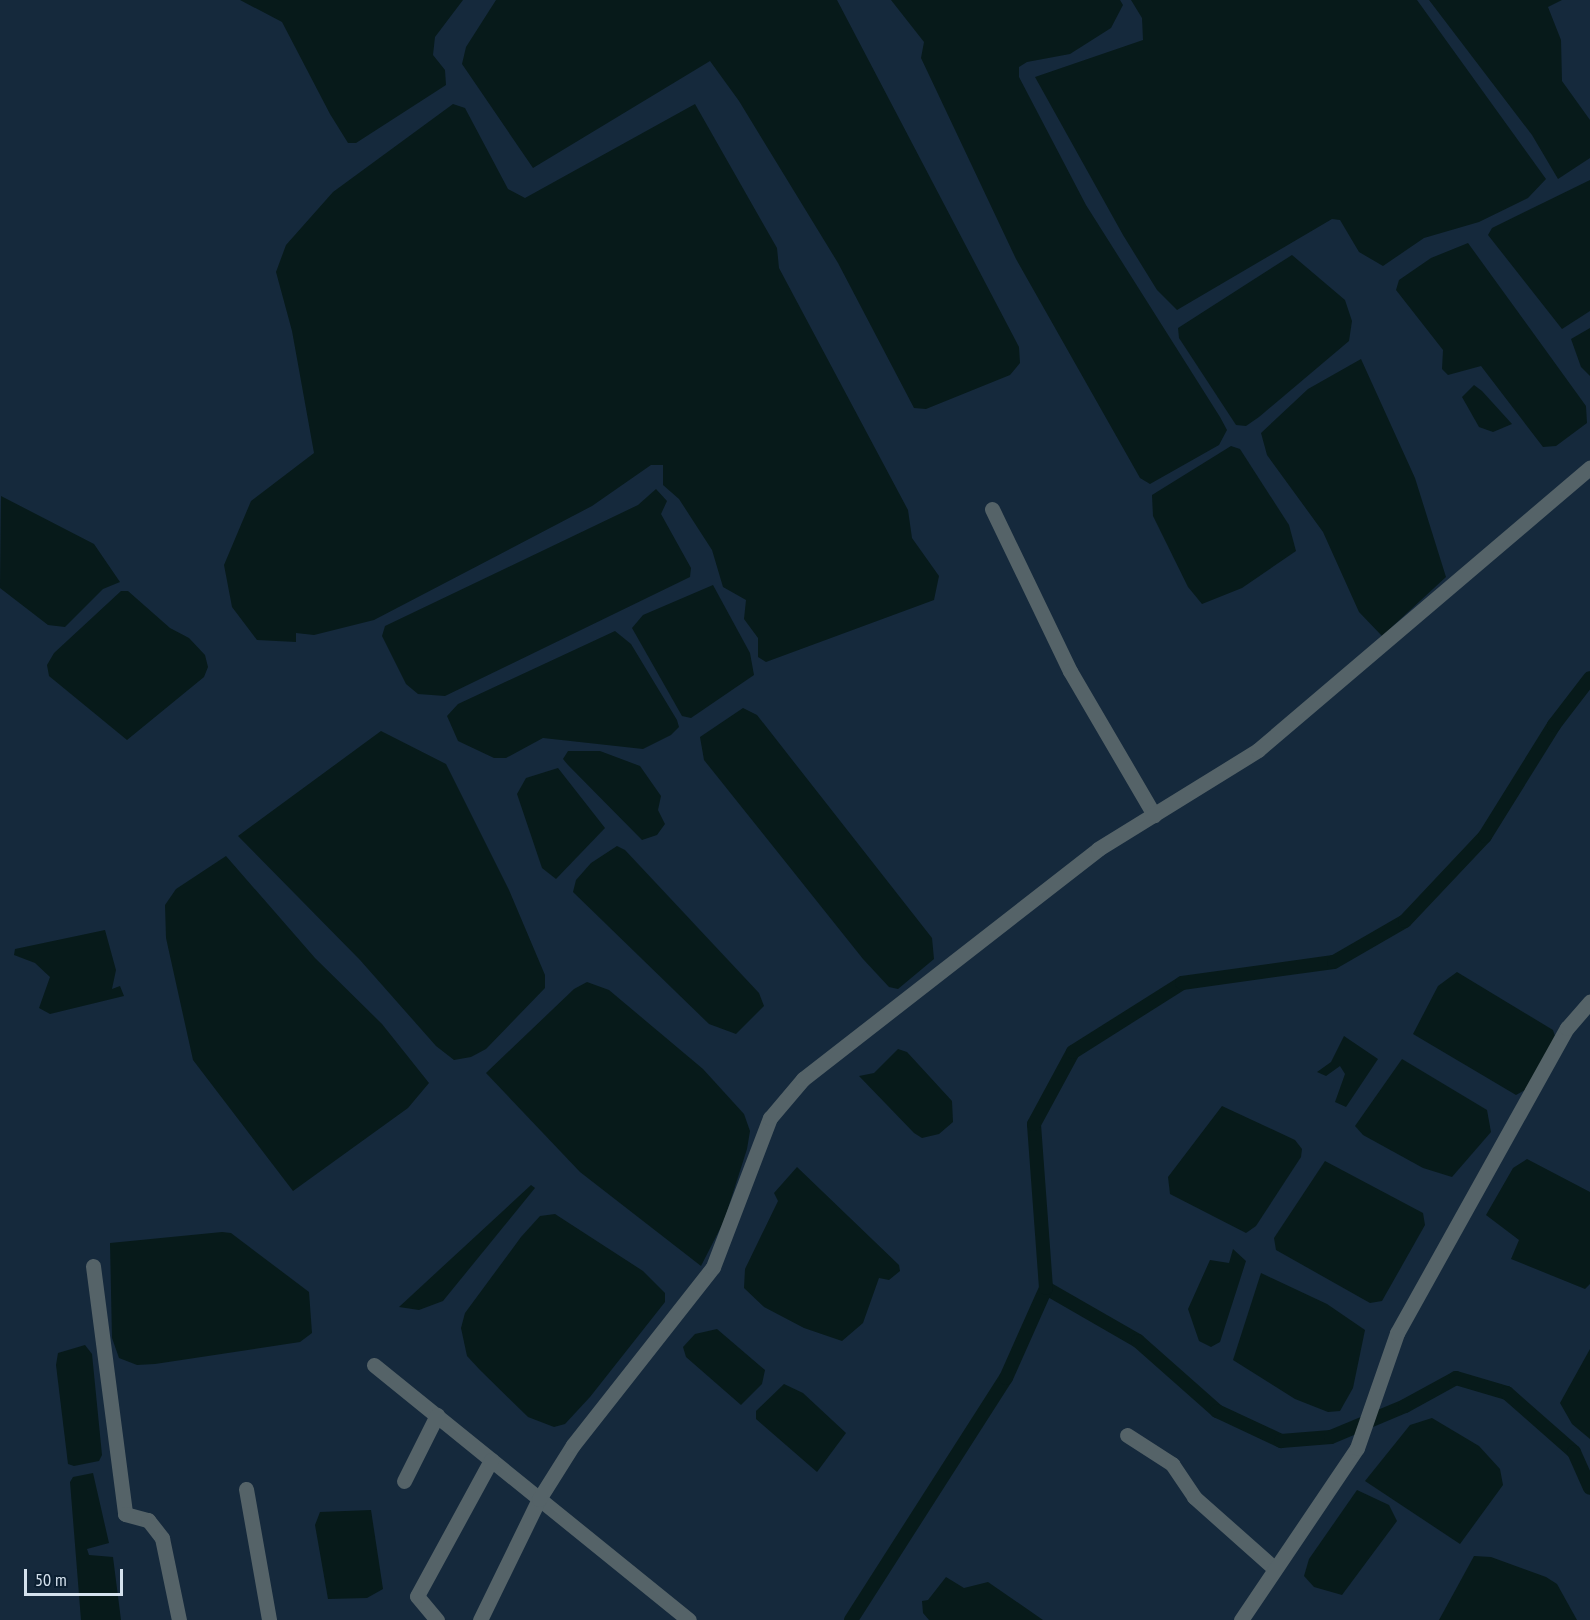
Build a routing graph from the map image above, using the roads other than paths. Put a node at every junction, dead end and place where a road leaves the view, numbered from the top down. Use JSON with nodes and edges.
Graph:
{"nodes":[{"id":1,"x":1590,"y":467,"type":"edge"},
{"id":2,"x":992,"y":508,"type":"dead end"},
{"id":3,"x":1154,"y":814,"type":"junction"},
{"id":4,"x":1590,"y":1002,"type":"edge"},
{"id":5,"x":93,"y":1266,"type":"dead end"},
{"id":6,"x":374,"y":1365,"type":"dead end"},
{"id":7,"x":436,"y":1414,"type":"junction"},
{"id":8,"x":1127,"y":1435,"type":"dead end"},
{"id":9,"x":491,"y":1460,"type":"junction"},
{"id":10,"x":405,"y":1481,"type":"dead end"},
{"id":11,"x":246,"y":1489,"type":"dead end"},
{"id":12,"x":539,"y":1499,"type":"junction"},
{"id":13,"x":1274,"y":1568,"type":"junction"},
{"id":14,"x":686,"y":1619,"type":"edge"},
{"id":15,"x":179,"y":1620,"type":"edge"},
{"id":16,"x":269,"y":1620,"type":"edge"},
{"id":17,"x":438,"y":1620,"type":"edge"},
{"id":18,"x":480,"y":1620,"type":"edge"},
{"id":19,"x":1241,"y":1620,"type":"edge"}],
"edges":[{"from":1,"to":3,"type":"street"},
{"from":2,"to":3,"type":"street"},
{"from":3,"to":12,"type":"street"},
{"from":4,"to":13,"type":"street"},
{"from":5,"to":15,"type":"street"},
{"from":6,"to":7,"type":"street"},
{"from":7,"to":9,"type":"street"},
{"from":7,"to":10,"type":"street"},
{"from":8,"to":13,"type":"street"},
{"from":9,"to":12,"type":"street"},
{"from":9,"to":17,"type":"street"},
{"from":11,"to":16,"type":"street"},
{"from":12,"to":14,"type":"street"},
{"from":12,"to":18,"type":"street"},
{"from":13,"to":19,"type":"street"}]}
